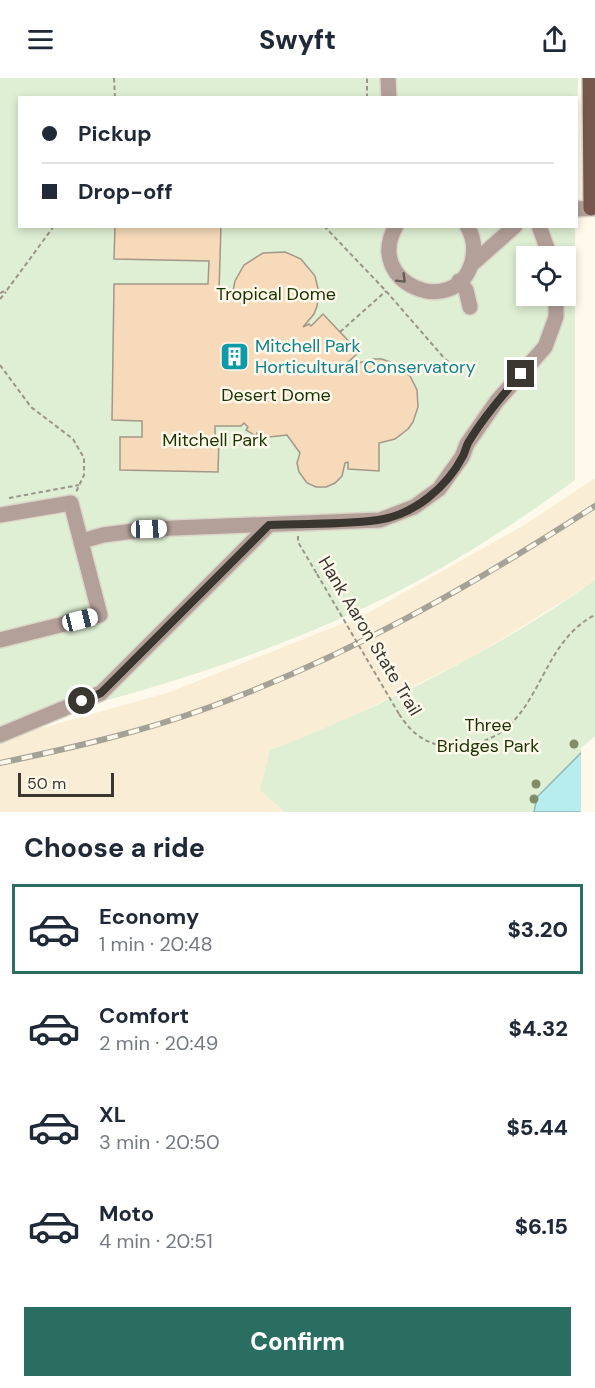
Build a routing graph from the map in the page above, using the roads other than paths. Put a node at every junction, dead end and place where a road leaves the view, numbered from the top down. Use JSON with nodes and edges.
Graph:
{"nodes":[{"id":1,"x":388,"y":78,"type":"edge"},
{"id":2,"x":590,"y":78,"type":"edge"},
{"id":3,"x":388,"y":96,"type":"edge"},
{"id":4,"x":587,"y":208,"type":"edge"},
{"id":5,"x":467,"y":228,"type":"edge"},
{"id":6,"x":513,"y":228,"type":"edge"},
{"id":7,"x":540,"y":228,"type":"edge"},
{"id":8,"x":392,"y":229,"type":"edge"},
{"id":9,"x":546,"y":246,"type":"edge"},
{"id":10,"x":471,"y":265,"type":"junction"},
{"id":11,"x":459,"y":281,"type":"junction"},
{"id":12,"x":556,"y":306,"type":"edge"},
{"id":13,"x":470,"y":307,"type":"dead end"},
{"id":14,"x":0,"y":515,"type":"edge"},
{"id":15,"x":269,"y":525,"type":"junction"},
{"id":16,"x":82,"y":541,"type":"junction"},
{"id":17,"x":0,"y":640,"type":"edge"},
{"id":18,"x":0,"y":735,"type":"edge"}],
"edges":[{"from":1,"to":3,"type":"lane"},
{"from":2,"to":4,"type":"main road"},
{"from":5,"to":10,"type":"lane"},
{"from":6,"to":10,"type":"lane"},
{"from":7,"to":9,"type":"lane"},
{"from":8,"to":11,"type":"lane","one_way":true},
{"from":10,"to":11,"type":"lane"},
{"from":11,"to":13,"type":"lane"},
{"from":12,"to":15,"type":"lane"},
{"from":14,"to":16,"type":"lane"},
{"from":15,"to":16,"type":"lane"},
{"from":15,"to":18,"type":"lane"},
{"from":16,"to":17,"type":"lane"}]}
